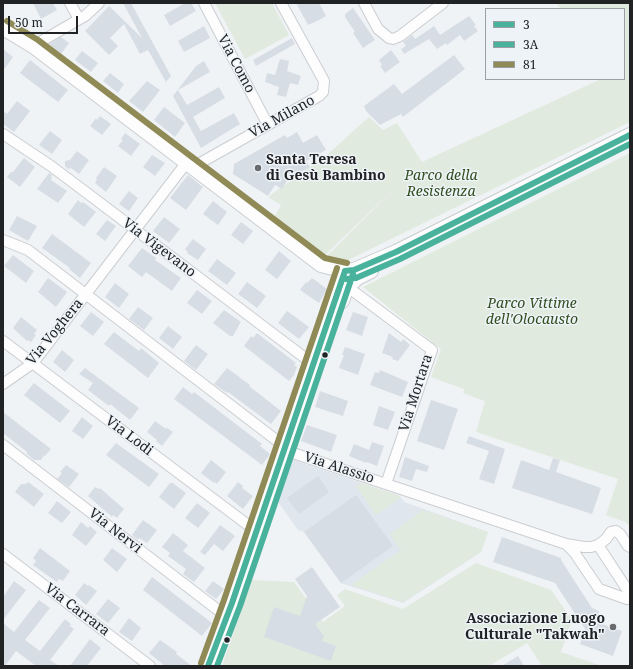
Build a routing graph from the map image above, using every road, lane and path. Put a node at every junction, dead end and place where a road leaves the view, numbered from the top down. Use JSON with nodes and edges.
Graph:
{"nodes":[{"id":1,"x":70,"y":3,"type":"edge"},
{"id":2,"x":99,"y":3,"type":"edge"},
{"id":3,"x":204,"y":3,"type":"edge"},
{"id":4,"x":281,"y":3,"type":"edge"},
{"id":5,"x":364,"y":3,"type":"edge"},
{"id":6,"x":443,"y":3,"type":"edge"},
{"id":7,"x":79,"y":19,"type":"junction"},
{"id":8,"x":3,"y":28,"type":"edge"},
{"id":9,"x":32,"y":46,"type":"junction"},
{"id":10,"x":268,"y":125,"type":"junction"},
{"id":11,"x":3,"y":134,"type":"edge"},
{"id":12,"x":630,"y":135,"type":"edge"},
{"id":13,"x":190,"y":165,"type":"junction"},
{"id":14,"x":135,"y":230,"type":"junction"},
{"id":15,"x":3,"y":240,"type":"edge"},
{"id":16,"x":396,"y":252,"type":"junction"},
{"id":17,"x":344,"y":272,"type":"junction"},
{"id":18,"x":353,"y":291,"type":"dead end"},
{"id":19,"x":86,"y":294,"type":"junction"},
{"id":20,"x":327,"y":324,"type":"junction"},
{"id":21,"x":3,"y":341,"type":"edge"},
{"id":22,"x":33,"y":363,"type":"junction"},
{"id":23,"x":313,"y":364,"type":"junction"},
{"id":24,"x":3,"y":384,"type":"edge"},
{"id":25,"x":3,"y":445,"type":"edge"},
{"id":26,"x":284,"y":450,"type":"junction"},
{"id":27,"x":386,"y":484,"type":"junction"},
{"id":28,"x":256,"y":531,"type":"junction"},
{"id":29,"x":566,"y":544,"type":"junction"},
{"id":30,"x":598,"y":545,"type":"junction"},
{"id":31,"x":629,"y":547,"type":"edge"},
{"id":32,"x":3,"y":554,"type":"edge"},
{"id":33,"x":630,"y":594,"type":"edge"},
{"id":34,"x":630,"y":599,"type":"edge"},
{"id":35,"x":226,"y":617,"type":"junction"},
{"id":36,"x":150,"y":666,"type":"edge"},
{"id":37,"x":208,"y":666,"type":"edge"}],
"edges":[{"from":1,"to":7,"type":"street"},
{"from":2,"to":7,"type":"street"},
{"from":3,"to":10,"type":"street","name":"Via Como"},
{"from":4,"to":10,"type":"street","name":"Via Milano"},
{"from":5,"to":6,"type":"street"},
{"from":7,"to":9,"type":"street"},
{"from":8,"to":9,"type":"street"},
{"from":9,"to":13,"type":"street"},
{"from":10,"to":13,"type":"street","name":"Via Milano"},
{"from":11,"to":14,"type":"street","name":"Via Vigevano"},
{"from":12,"to":16,"type":"street"},
{"from":13,"to":14,"type":"street","name":"Via Voghera"},
{"from":13,"to":17,"type":"street"},
{"from":14,"to":19,"type":"street","name":"Via Voghera"},
{"from":14,"to":23,"type":"street","name":"Via Vigevano"},
{"from":15,"to":19,"type":"street","name":"Via Voghera"},
{"from":16,"to":17,"type":"street"},
{"from":16,"to":20,"type":"street"},
{"from":17,"to":20,"type":"street"},
{"from":18,"to":27,"type":"street","name":"Via Mortara"},
{"from":19,"to":22,"type":"street","name":"Via Voghera"},
{"from":19,"to":26,"type":"street","name":"Via Alassio"},
{"from":20,"to":23,"type":"street"},
{"from":21,"to":22,"type":"street","name":"Via Lodi"},
{"from":22,"to":24,"type":"street","name":"Via Voghera"},
{"from":22,"to":28,"type":"street","name":"Via Lodi"},
{"from":23,"to":26,"type":"street"},
{"from":25,"to":35,"type":"street","name":"Via Nervi"},
{"from":26,"to":27,"type":"street","name":"Via Alassio"},
{"from":26,"to":28,"type":"street"},
{"from":27,"to":29,"type":"street","name":"Via Alassio"},
{"from":28,"to":35,"type":"street"},
{"from":29,"to":30,"type":"street","name":"Via Alassio"},
{"from":29,"to":34,"type":"street"},
{"from":30,"to":31,"type":"street"},
{"from":30,"to":33,"type":"street"},
{"from":32,"to":36,"type":"street","name":"Via Carrara"},
{"from":35,"to":37,"type":"street"}]}
